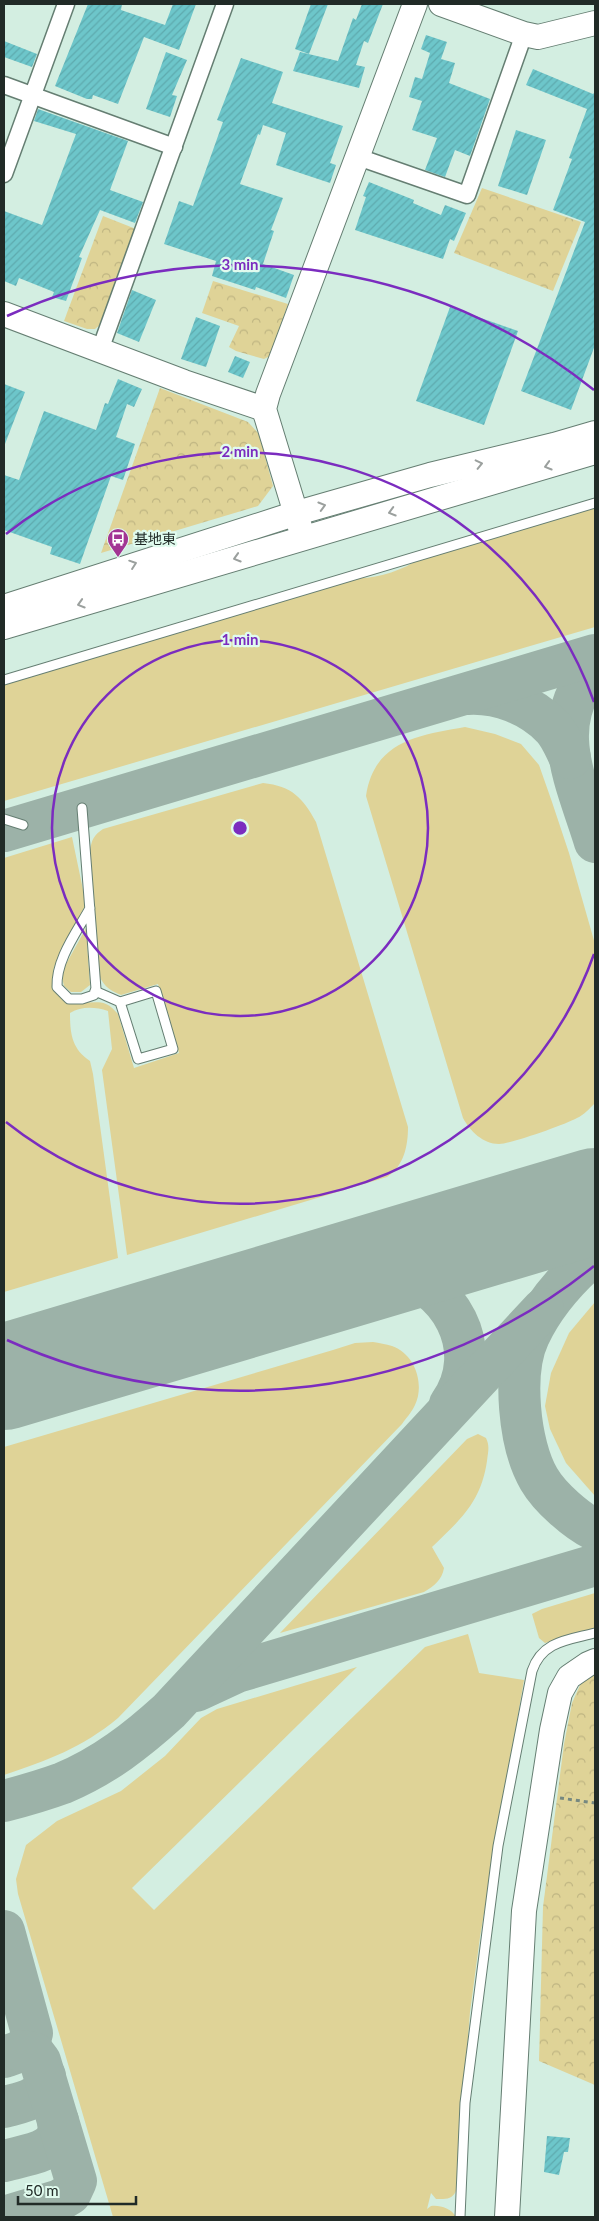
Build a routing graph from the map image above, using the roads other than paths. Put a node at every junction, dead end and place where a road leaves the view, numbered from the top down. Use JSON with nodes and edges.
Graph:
{"nodes":[{"id":1,"x":66,"y":4,"type":"edge"},
{"id":2,"x":225,"y":4,"type":"edge"},
{"id":3,"x":415,"y":4,"type":"edge"},
{"id":4,"x":441,"y":4,"type":"edge"},
{"id":5,"x":595,"y":23,"type":"edge"},
{"id":6,"x":524,"y":34,"type":"junction"},
{"id":7,"x":4,"y":85,"type":"edge"},
{"id":8,"x":32,"y":95,"type":"junction"},
{"id":9,"x":174,"y":146,"type":"junction"},
{"id":10,"x":358,"y":157,"type":"junction"},
{"id":11,"x":4,"y":174,"type":"edge"},
{"id":12,"x":4,"y":314,"type":"edge"},
{"id":13,"x":100,"y":350,"type":"junction"},
{"id":14,"x":264,"y":409,"type":"junction"},
{"id":15,"x":595,"y":433,"type":"edge"},
{"id":16,"x":595,"y":452,"type":"edge"},
{"id":17,"x":595,"y":503,"type":"edge"},
{"id":18,"x":297,"y":513,"type":"junction"},
{"id":19,"x":304,"y":538,"type":"junction"},
{"id":20,"x":4,"y":607,"type":"edge"},
{"id":21,"x":4,"y":627,"type":"edge"},
{"id":22,"x":4,"y":680,"type":"edge"},
{"id":23,"x":82,"y":808,"type":"dead end"},
{"id":24,"x":4,"y":819,"type":"edge"},
{"id":25,"x":23,"y":825,"type":"dead end"},
{"id":26,"x":90,"y":908,"type":"junction"},
{"id":27,"x":95,"y":991,"type":"junction"},
{"id":28,"x":120,"y":1002,"type":"junction"},
{"id":29,"x":595,"y":1633,"type":"edge"},
{"id":30,"x":595,"y":1661,"type":"edge"},
{"id":31,"x":460,"y":2217,"type":"edge"},
{"id":32,"x":507,"y":2217,"type":"edge"}],
"edges":[{"from":1,"to":8,"type":"street"},
{"from":2,"to":9,"type":"street"},
{"from":3,"to":10,"type":"street"},
{"from":4,"to":6,"type":"street"},
{"from":5,"to":6,"type":"street"},
{"from":6,"to":10,"type":"street"},
{"from":7,"to":8,"type":"street"},
{"from":8,"to":9,"type":"street"},
{"from":8,"to":11,"type":"street"},
{"from":9,"to":13,"type":"street"},
{"from":10,"to":14,"type":"street"},
{"from":12,"to":13,"type":"street"},
{"from":13,"to":14,"type":"street"},
{"from":14,"to":18,"type":"street"},
{"from":18,"to":15,"type":"street","one_way":true},
{"from":16,"to":19,"type":"street","one_way":true},
{"from":17,"to":22,"type":"lane"},
{"from":18,"to":19,"type":"street"},
{"from":20,"to":18,"type":"street","one_way":true},
{"from":19,"to":21,"type":"street","one_way":true},
{"from":23,"to":26,"type":"lane"},
{"from":24,"to":25,"type":"lane"},
{"from":26,"to":27,"type":"lane"},
{"from":26,"to":27,"type":"lane"},
{"from":27,"to":28,"type":"lane"},
{"from":28,"to":28,"type":"lane"},
{"from":29,"to":31,"type":"lane"},
{"from":30,"to":32,"type":"street"}]}
